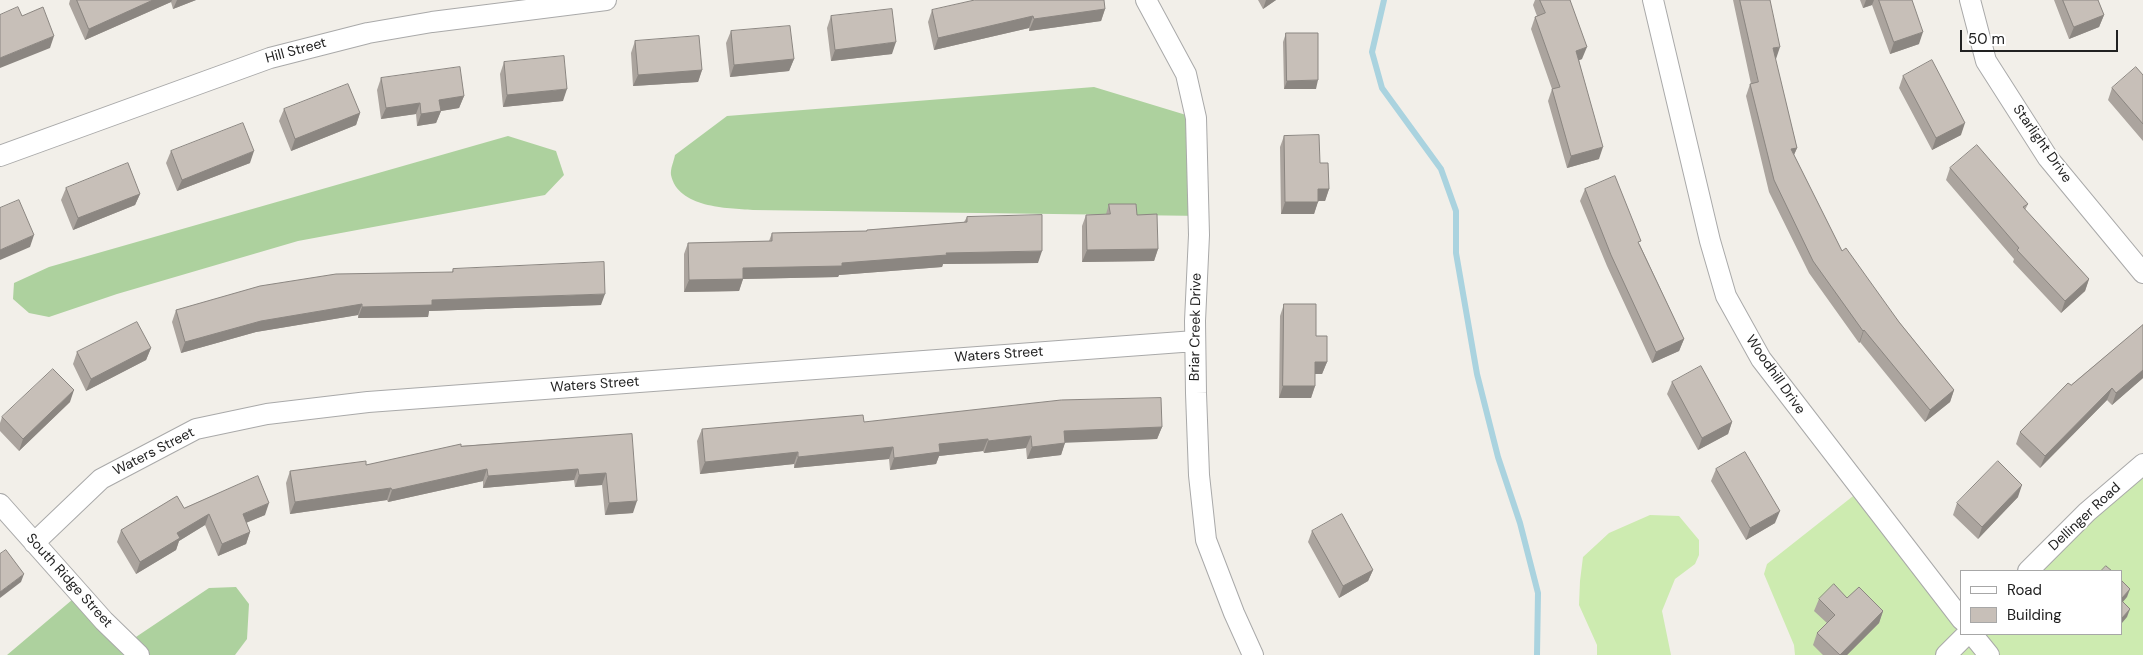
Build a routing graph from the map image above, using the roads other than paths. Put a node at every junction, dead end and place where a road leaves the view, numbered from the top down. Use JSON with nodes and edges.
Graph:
{"nodes":[{"id":1,"x":606,"y":0,"type":"edge"},
{"id":2,"x":1146,"y":0,"type":"edge"},
{"id":3,"x":1653,"y":0,"type":"edge"},
{"id":4,"x":1970,"y":0,"type":"edge"},
{"id":5,"x":0,"y":156,"type":"edge"},
{"id":6,"x":2141,"y":266,"type":"edge"},
{"id":7,"x":1195,"y":341,"type":"junction"},
{"id":8,"x":2143,"y":464,"type":"edge"},
{"id":9,"x":0,"y":504,"type":"edge"},
{"id":10,"x":34,"y":542,"type":"junction"},
{"id":11,"x":2029,"y":570,"type":"edge"},
{"id":12,"x":1960,"y":617,"type":"edge"},
{"id":13,"x":1965,"y":635,"type":"edge"},
{"id":14,"x":1973,"y":635,"type":"edge"},
{"id":15,"x":140,"y":655,"type":"edge"},
{"id":16,"x":1253,"y":655,"type":"edge"},
{"id":17,"x":1946,"y":655,"type":"edge"},
{"id":18,"x":1989,"y":655,"type":"edge"}],
"edges":[{"from":1,"to":5,"type":"street","name":"Hill Street"},
{"from":2,"to":7,"type":"street","name":"Briar Creek Drive"},
{"from":3,"to":12,"type":"street","name":"Woodhill Drive"},
{"from":4,"to":6,"type":"street","name":"Starlight Drive"},
{"from":7,"to":10,"type":"street","name":"Waters Street"},
{"from":7,"to":16,"type":"street","name":"Briar Creek Drive"},
{"from":8,"to":11,"type":"street","name":"Dellinger Road"},
{"from":9,"to":10,"type":"street","name":"South Ridge Street"},
{"from":10,"to":15,"type":"street","name":"South Ridge Street"},
{"from":13,"to":17,"type":"street"},
{"from":14,"to":18,"type":"street"}]}
